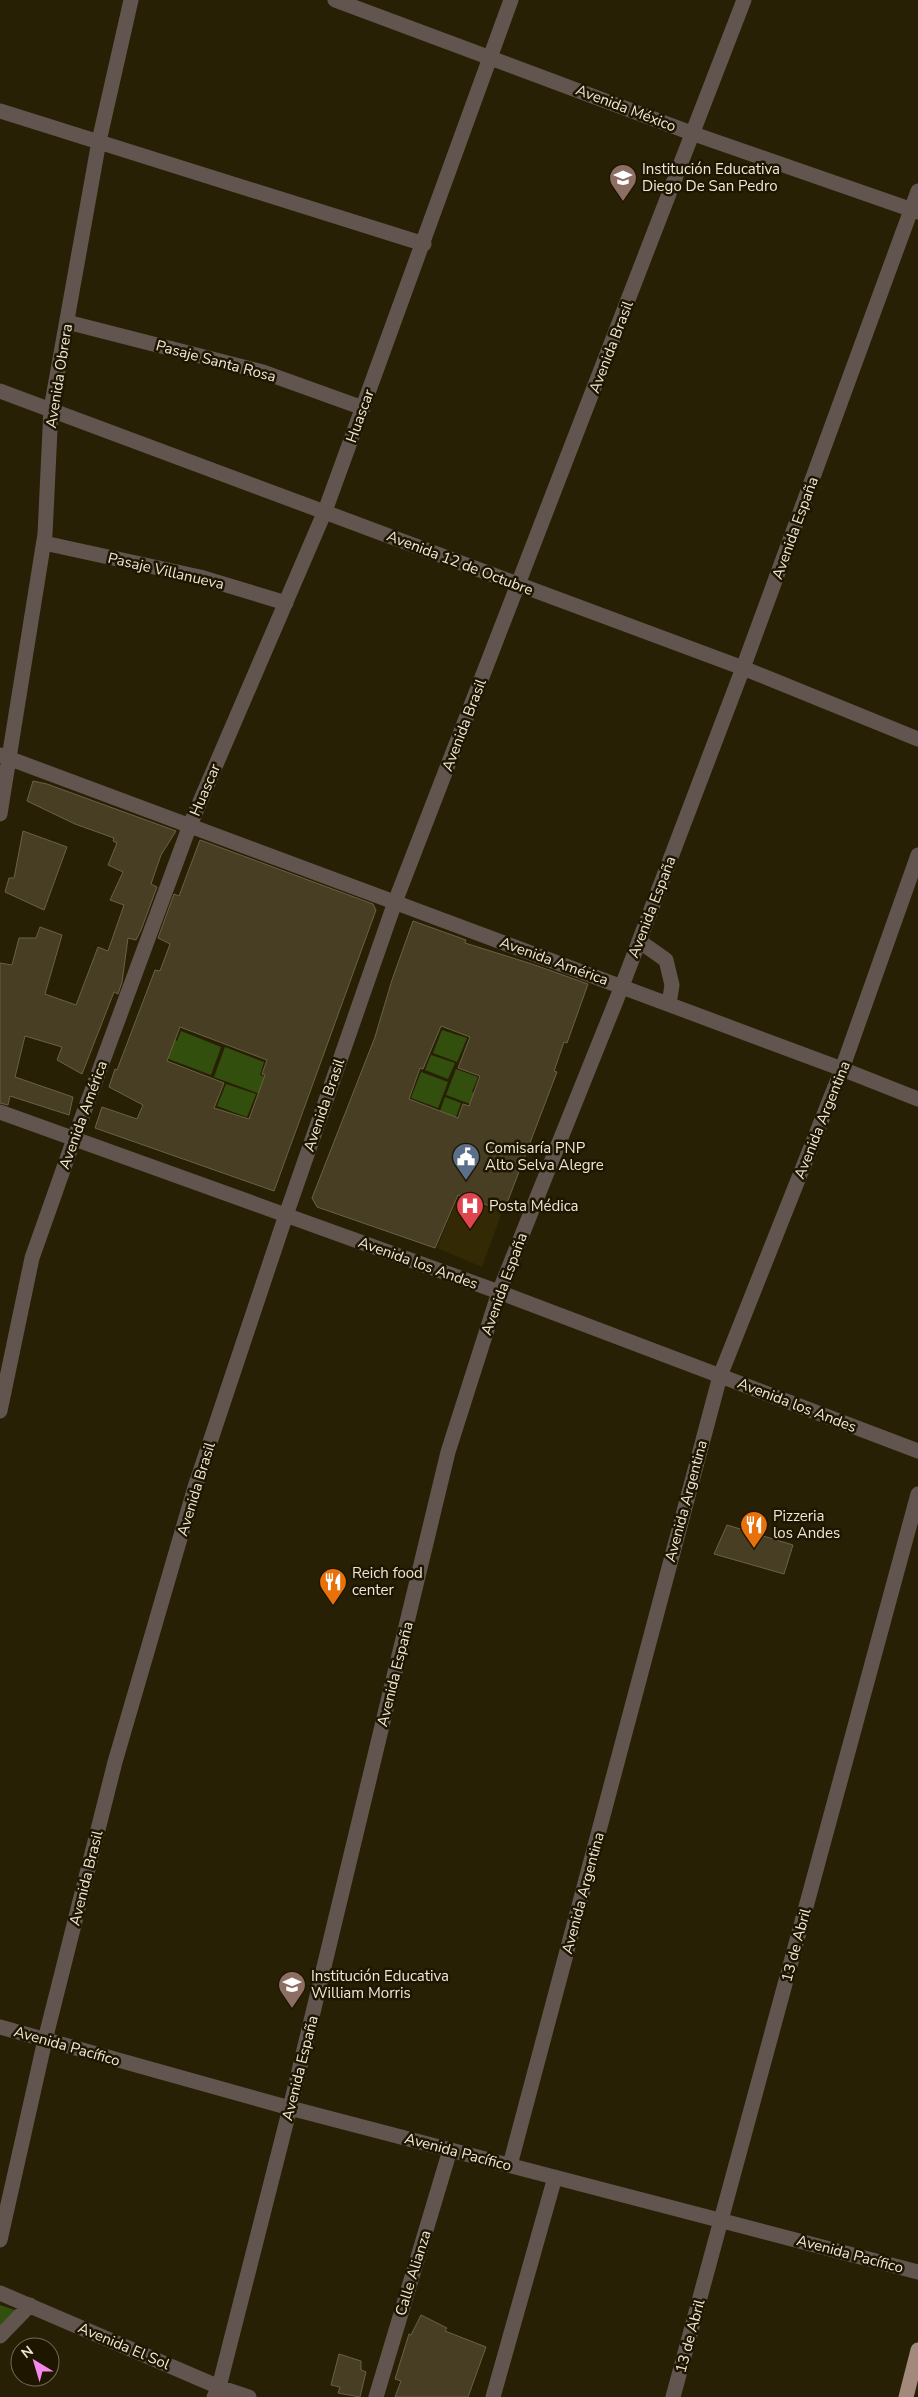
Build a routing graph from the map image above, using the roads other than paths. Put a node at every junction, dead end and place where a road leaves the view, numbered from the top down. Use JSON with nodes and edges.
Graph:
{"nodes":[{"id":1,"x":130,"y":0,"type":"edge"},
{"id":2,"x":335,"y":0,"type":"edge"},
{"id":3,"x":511,"y":0,"type":"edge"},
{"id":4,"x":744,"y":0,"type":"edge"},
{"id":5,"x":362,"y":4,"type":"edge"},
{"id":6,"x":491,"y":57,"type":"junction"},
{"id":7,"x":0,"y":111,"type":"edge"},
{"id":8,"x":694,"y":134,"type":"junction"},
{"id":9,"x":99,"y":141,"type":"junction"},
{"id":10,"x":918,"y":191,"type":"edge"},
{"id":11,"x":915,"y":211,"type":"edge"},
{"id":12,"x":424,"y":244,"type":"junction"},
{"id":13,"x":67,"y":322,"type":"junction"},
{"id":14,"x":0,"y":391,"type":"edge"},
{"id":15,"x":363,"y":408,"type":"junction"},
{"id":16,"x":51,"y":409,"type":"junction"},
{"id":17,"x":325,"y":511,"type":"junction"},
{"id":18,"x":44,"y":543,"type":"junction"},
{"id":19,"x":519,"y":586,"type":"junction"},
{"id":20,"x":286,"y":603,"type":"junction"},
{"id":21,"x":743,"y":668,"type":"junction"},
{"id":22,"x":918,"y":739,"type":"edge"},
{"id":23,"x":4,"y":756,"type":"edge"},
{"id":24,"x":0,"y":814,"type":"edge"},
{"id":25,"x":190,"y":825,"type":"junction"},
{"id":26,"x":918,"y":855,"type":"edge"},
{"id":27,"x":395,"y":902,"type":"junction"},
{"id":28,"x":639,"y":941,"type":"junction"},
{"id":29,"x":622,"y":986,"type":"junction"},
{"id":30,"x":669,"y":1004,"type":"junction"},
{"id":31,"x":842,"y":1069,"type":"junction"},
{"id":32,"x":918,"y":1099,"type":"edge"},
{"id":33,"x":0,"y":1112,"type":"edge"},
{"id":34,"x":74,"y":1139,"type":"junction"},
{"id":35,"x":286,"y":1215,"type":"junction"},
{"id":36,"x":499,"y":1292,"type":"junction"},
{"id":37,"x":720,"y":1376,"type":"junction"},
{"id":38,"x":0,"y":1411,"type":"edge"},
{"id":39,"x":918,"y":1452,"type":"edge"},
{"id":40,"x":918,"y":1494,"type":"edge"},
{"id":41,"x":0,"y":2027,"type":"edge"},
{"id":42,"x":45,"y":2040,"type":"junction"},
{"id":43,"x":290,"y":2108,"type":"junction"},
{"id":44,"x":450,"y":2150,"type":"junction"},
{"id":45,"x":510,"y":2165,"type":"junction"},
{"id":46,"x":555,"y":2177,"type":"junction"},
{"id":47,"x":721,"y":2221,"type":"junction"},
{"id":48,"x":0,"y":2240,"type":"edge"},
{"id":49,"x":918,"y":2272,"type":"edge"},
{"id":50,"x":0,"y":2293,"type":"edge"},
{"id":51,"x":30,"y":2305,"type":"junction"},
{"id":52,"x":0,"y":2336,"type":"edge"},
{"id":53,"x":918,"y":2350,"type":"edge"},
{"id":54,"x":217,"y":2392,"type":"edge"},
{"id":55,"x":249,"y":2397,"type":"edge"},
{"id":56,"x":376,"y":2397,"type":"edge"},
{"id":57,"x":493,"y":2397,"type":"edge"},
{"id":58,"x":673,"y":2397,"type":"edge"},
{"id":59,"x":906,"y":2397,"type":"edge"}],
"edges":[{"from":1,"to":9,"type":"street","name":"Avenida Obrera"},
{"from":2,"to":5,"type":"street","name":"Avenida México"},
{"from":3,"to":6,"type":"street","name":"Huascar"},
{"from":4,"to":8,"type":"street","name":"Avenida Brasil"},
{"from":5,"to":6,"type":"street","name":"Avenida México"},
{"from":6,"to":8,"type":"street","name":"Avenida México"},
{"from":6,"to":12,"type":"street","name":"Huascar"},
{"from":7,"to":9,"type":"street"},
{"from":8,"to":11,"type":"street","name":"Avenida México"},
{"from":8,"to":19,"type":"street","name":"Avenida Brasil"},
{"from":9,"to":12,"type":"street"},
{"from":9,"to":13,"type":"street","name":"Avenida Obrera"},
{"from":10,"to":11,"type":"street","name":"Avenida España"},
{"from":11,"to":21,"type":"street","name":"Avenida España"},
{"from":12,"to":15,"type":"street","name":"Huascar"},
{"from":13,"to":15,"type":"street","name":"Pasaje Santa Rosa"},
{"from":13,"to":16,"type":"street","name":"Avenida Obrera"},
{"from":14,"to":16,"type":"street","name":"Avenida 12 de Octubre"},
{"from":15,"to":17,"type":"street","name":"Huascar"},
{"from":16,"to":17,"type":"street","name":"Avenida 12 de Octubre"},
{"from":16,"to":18,"type":"street","name":"Avenida Obrera"},
{"from":17,"to":19,"type":"street","name":"Avenida 12 de Octubre"},
{"from":17,"to":20,"type":"street","name":"Huascar"},
{"from":18,"to":20,"type":"street","name":"Pasaje Villanueva"},
{"from":18,"to":23,"type":"street","name":"Avenida Obrera"},
{"from":19,"to":21,"type":"street","name":"Avenida 12 de Octubre"},
{"from":19,"to":27,"type":"street","name":"Avenida Brasil"},
{"from":20,"to":25,"type":"street","name":"Huascar"},
{"from":21,"to":22,"type":"street","name":"Avenida 12 de Octubre"},
{"from":21,"to":28,"type":"street","name":"Avenida España"},
{"from":23,"to":24,"type":"street","name":"Avenida Obrera"},
{"from":23,"to":25,"type":"street","name":"Avenida América"},
{"from":25,"to":27,"type":"street","name":"Avenida América"},
{"from":25,"to":34,"type":"street","name":"Avenida América"},
{"from":26,"to":31,"type":"street","name":"Avenida Argentina"},
{"from":27,"to":29,"type":"street","name":"Avenida América"},
{"from":27,"to":35,"type":"street","name":"Avenida Brasil"},
{"from":28,"to":29,"type":"street","name":"Avenida España"},
{"from":28,"to":30,"type":"street"},
{"from":29,"to":30,"type":"street","name":"Avenida América"},
{"from":29,"to":36,"type":"street","name":"Avenida España"},
{"from":30,"to":31,"type":"street","name":"Avenida América"},
{"from":31,"to":32,"type":"street","name":"Avenida América"},
{"from":31,"to":37,"type":"street","name":"Avenida Argentina"},
{"from":33,"to":34,"type":"street","name":"Avenida los Andes"},
{"from":34,"to":35,"type":"street","name":"Avenida los Andes"},
{"from":34,"to":38,"type":"street","name":"Avenida América"},
{"from":35,"to":36,"type":"street","name":"Avenida los Andes"},
{"from":35,"to":42,"type":"street","name":"Avenida Brasil"},
{"from":36,"to":37,"type":"street","name":"Avenida los Andes"},
{"from":36,"to":43,"type":"street","name":"Avenida España"},
{"from":37,"to":39,"type":"street","name":"Avenida los Andes"},
{"from":37,"to":45,"type":"street","name":"Avenida Argentina"},
{"from":40,"to":47,"type":"street","name":"13 de Abril"},
{"from":41,"to":42,"type":"street","name":"Avenida Pacífico"},
{"from":42,"to":43,"type":"street","name":"Avenida Pacífico"},
{"from":42,"to":48,"type":"street","name":"Avenida Brasil"},
{"from":43,"to":44,"type":"street","name":"Avenida Pacífico"},
{"from":43,"to":54,"type":"street","name":"Avenida España"},
{"from":44,"to":45,"type":"street","name":"Avenida Pacífico"},
{"from":44,"to":56,"type":"street","name":"Calle Alianza"},
{"from":45,"to":46,"type":"street","name":"Avenida Pacífico"},
{"from":46,"to":47,"type":"street","name":"Avenida Pacífico"},
{"from":46,"to":57,"type":"street"},
{"from":47,"to":49,"type":"street","name":"Avenida Pacífico"},
{"from":47,"to":58,"type":"street","name":"13 de Abril"},
{"from":50,"to":51,"type":"street","name":"Avenida El Sol"},
{"from":51,"to":52,"type":"street"},
{"from":51,"to":54,"type":"street","name":"Avenida El Sol"},
{"from":53,"to":59,"type":"main road"},
{"from":54,"to":55,"type":"street","name":"Avenida El Sol"}]}
